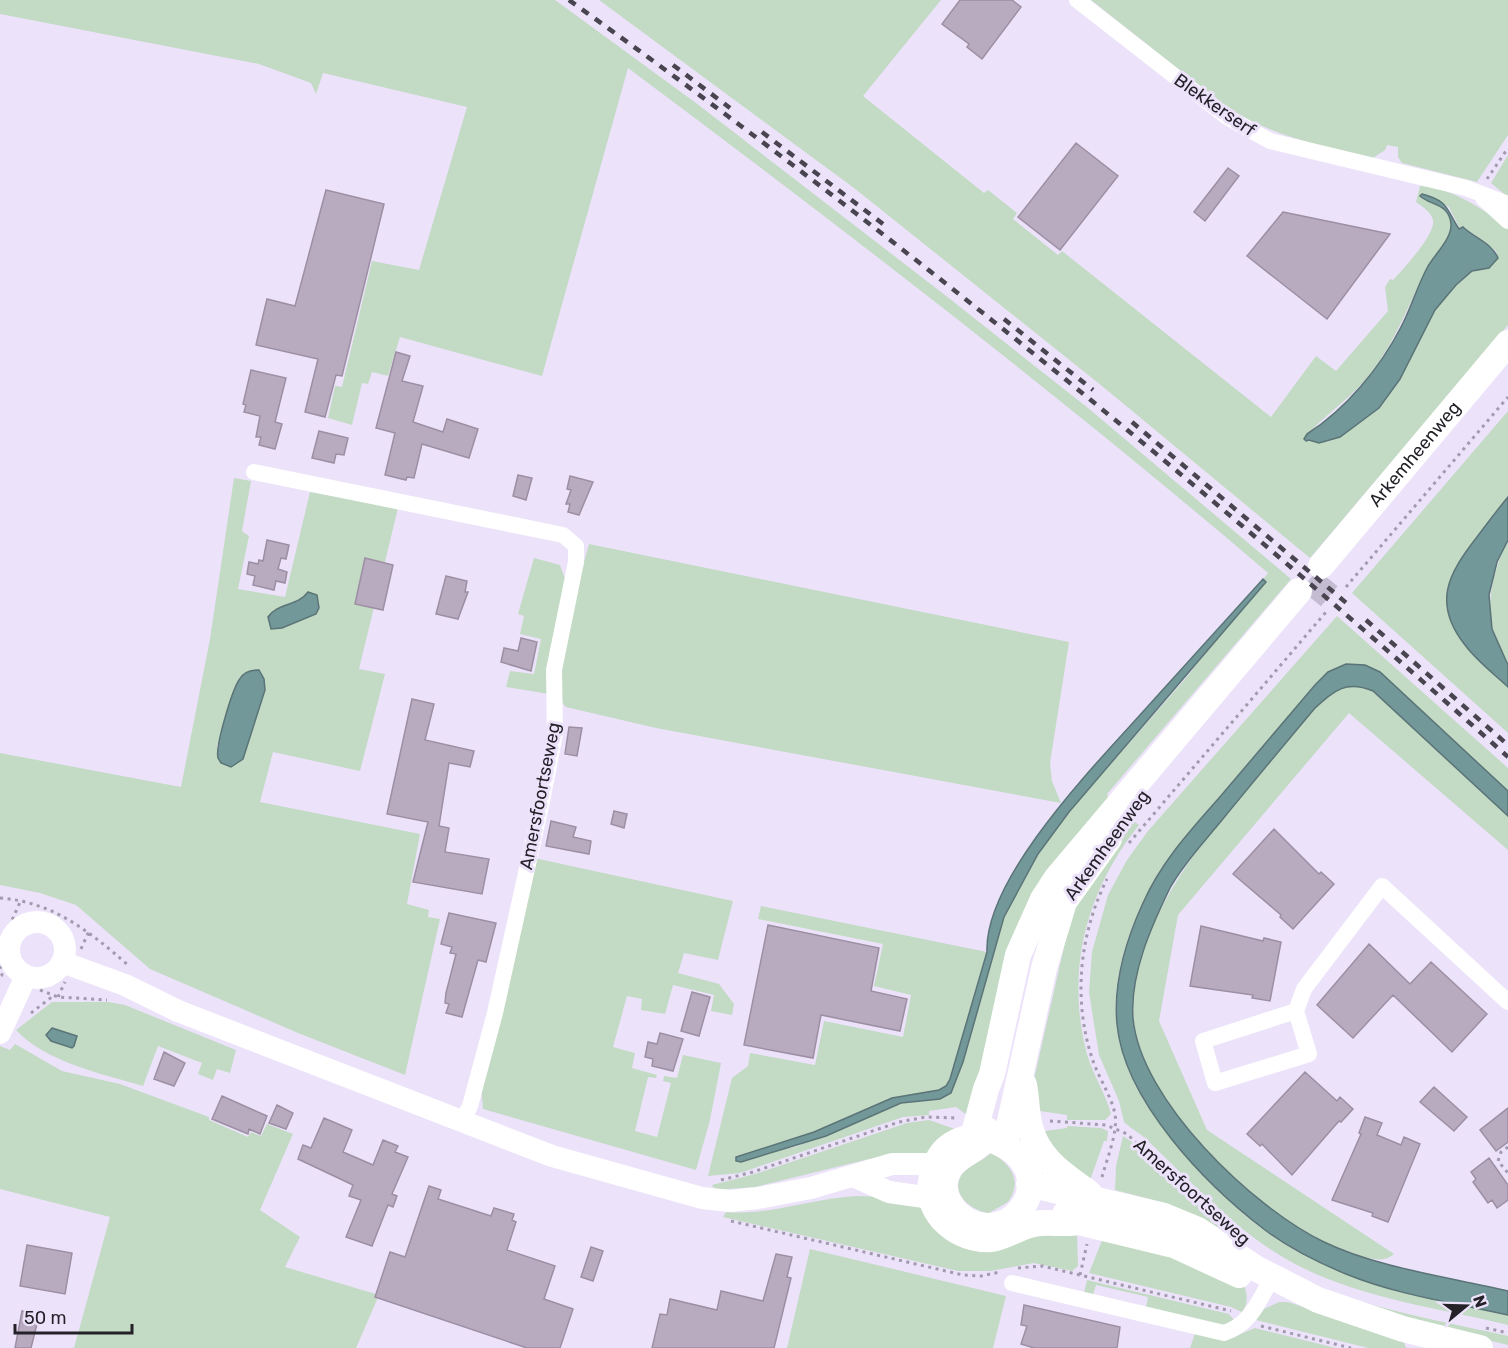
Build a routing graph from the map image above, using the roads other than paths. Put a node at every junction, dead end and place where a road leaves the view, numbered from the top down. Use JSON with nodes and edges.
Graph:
{"nodes":[{"id":1,"x":1077,"y":0,"type":"edge"},
{"id":2,"x":1478,"y":194,"type":"junction"},
{"id":3,"x":1508,"y":204,"type":"edge"},
{"id":4,"x":1508,"y":220,"type":"edge"},
{"id":5,"x":1508,"y":343,"type":"edge"},
{"id":6,"x":1508,"y":369,"type":"edge"},
{"id":7,"x":254,"y":472,"type":"dead end"},
{"id":8,"x":4,"y":937,"type":"edge"},
{"id":9,"x":62,"y":962,"type":"junction"},
{"id":10,"x":26,"y":976,"type":"junction"},
{"id":11,"x":1508,"y":1002,"type":"edge"},
{"id":12,"x":1296,"y":1011,"type":"junction"},
{"id":13,"x":0,"y":1033,"type":"edge"},
{"id":14,"x":1022,"y":1074,"type":"junction"},
{"id":15,"x":462,"y":1121,"type":"junction"},
{"id":16,"x":988,"y":1140,"type":"junction"},
{"id":17,"x":855,"y":1177,"type":"junction"},
{"id":18,"x":1029,"y":1184,"type":"junction"},
{"id":19,"x":935,"y":1185,"type":"junction"},
{"id":20,"x":1101,"y":1191,"type":"junction"},
{"id":21,"x":1023,"y":1217,"type":"junction"},
{"id":22,"x":1012,"y":1283,"type":"dead end"},
{"id":23,"x":1269,"y":1283,"type":"junction"},
{"id":24,"x":1413,"y":1337,"type":"edge"},
{"id":25,"x":1478,"y":1337,"type":"edge"}],
"edges":[{"from":1,"to":2,"type":"street","name":"Blekkerserf"},
{"from":2,"to":3,"type":"street","name":"Blekkerserf"},
{"from":2,"to":4,"type":"street","name":"Blekkerserf"},
{"from":5,"to":6,"type":"main road","name":"Arkemheenweg"},
{"from":7,"to":15,"type":"street","name":"Amersfoortseweg"},
{"from":8,"to":9,"type":"main road"},
{"from":8,"to":10,"type":"main road"},
{"from":9,"to":10,"type":"main road"},
{"from":9,"to":15,"type":"main road"},
{"from":10,"to":13,"type":"main road"},
{"from":11,"to":12,"type":"street"},
{"from":12,"to":12,"type":"street"},
{"from":14,"to":16,"type":"main road","name":"Arkemheenweg"},
{"from":14,"to":16,"type":"main road","name":"Arkemheenweg"},
{"from":14,"to":20,"type":"main road"},
{"from":15,"to":17,"type":"main road"},
{"from":16,"to":18,"type":"main road"},
{"from":16,"to":19,"type":"main road"},
{"from":17,"to":19,"type":"main road"},
{"from":17,"to":19,"type":"main road"},
{"from":18,"to":20,"type":"main road","name":"Amersfoortseweg"},
{"from":18,"to":21,"type":"main road"},
{"from":19,"to":21,"type":"main road"},
{"from":20,"to":23,"type":"main road","name":"Amersfoortseweg"},
{"from":21,"to":23,"type":"main road","name":"Amersfoortseweg"},
{"from":22,"to":23,"type":"street"},
{"from":23,"to":24,"type":"main road","name":"Amersfoortseweg"},
{"from":24,"to":25,"type":"main road","name":"Amersfoortseweg"}]}
